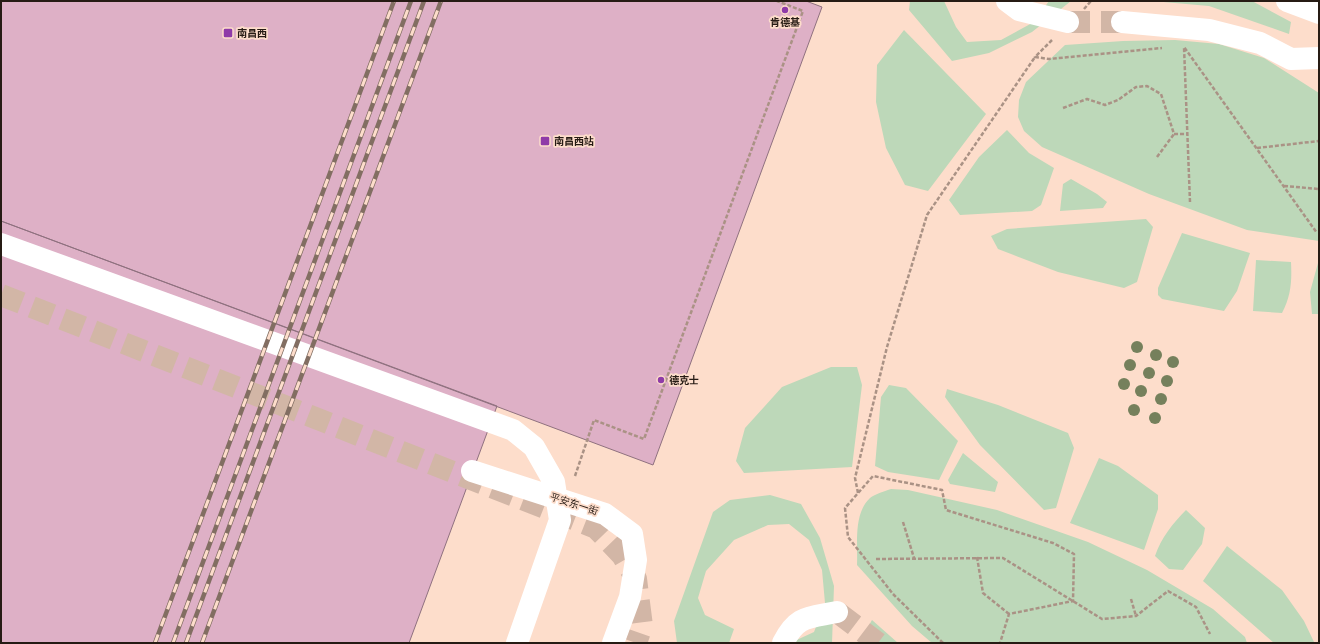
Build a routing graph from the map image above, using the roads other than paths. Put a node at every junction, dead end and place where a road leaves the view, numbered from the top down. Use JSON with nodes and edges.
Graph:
{"nodes":[{"id":1,"x":1007,"y":1,"type":"edge"},
{"id":2,"x":1041,"y":1,"type":"edge"},
{"id":3,"x":1287,"y":1,"type":"edge"},
{"id":4,"x":1319,"y":13,"type":"edge"},
{"id":5,"x":1122,"y":22,"type":"tunnel mouth"},
{"id":6,"x":1319,"y":58,"type":"edge"},
{"id":7,"x":1,"y":244,"type":"edge"},
{"id":8,"x":472,"y":471,"type":"dead end"},
{"id":9,"x":837,"y":612,"type":"dead end"},
{"id":10,"x":517,"y":643,"type":"edge"},
{"id":11,"x":613,"y":643,"type":"edge"},
{"id":12,"x":783,"y":643,"type":"edge"}],
"edges":[{"from":1,"to":2,"type":"street"},
{"from":3,"to":4,"type":"street"},
{"from":5,"to":6,"type":"street"},
{"from":7,"to":10,"type":"street"},
{"from":8,"to":11,"type":"street","name":"平安东一街"},
{"from":9,"to":12,"type":"street"}]}
